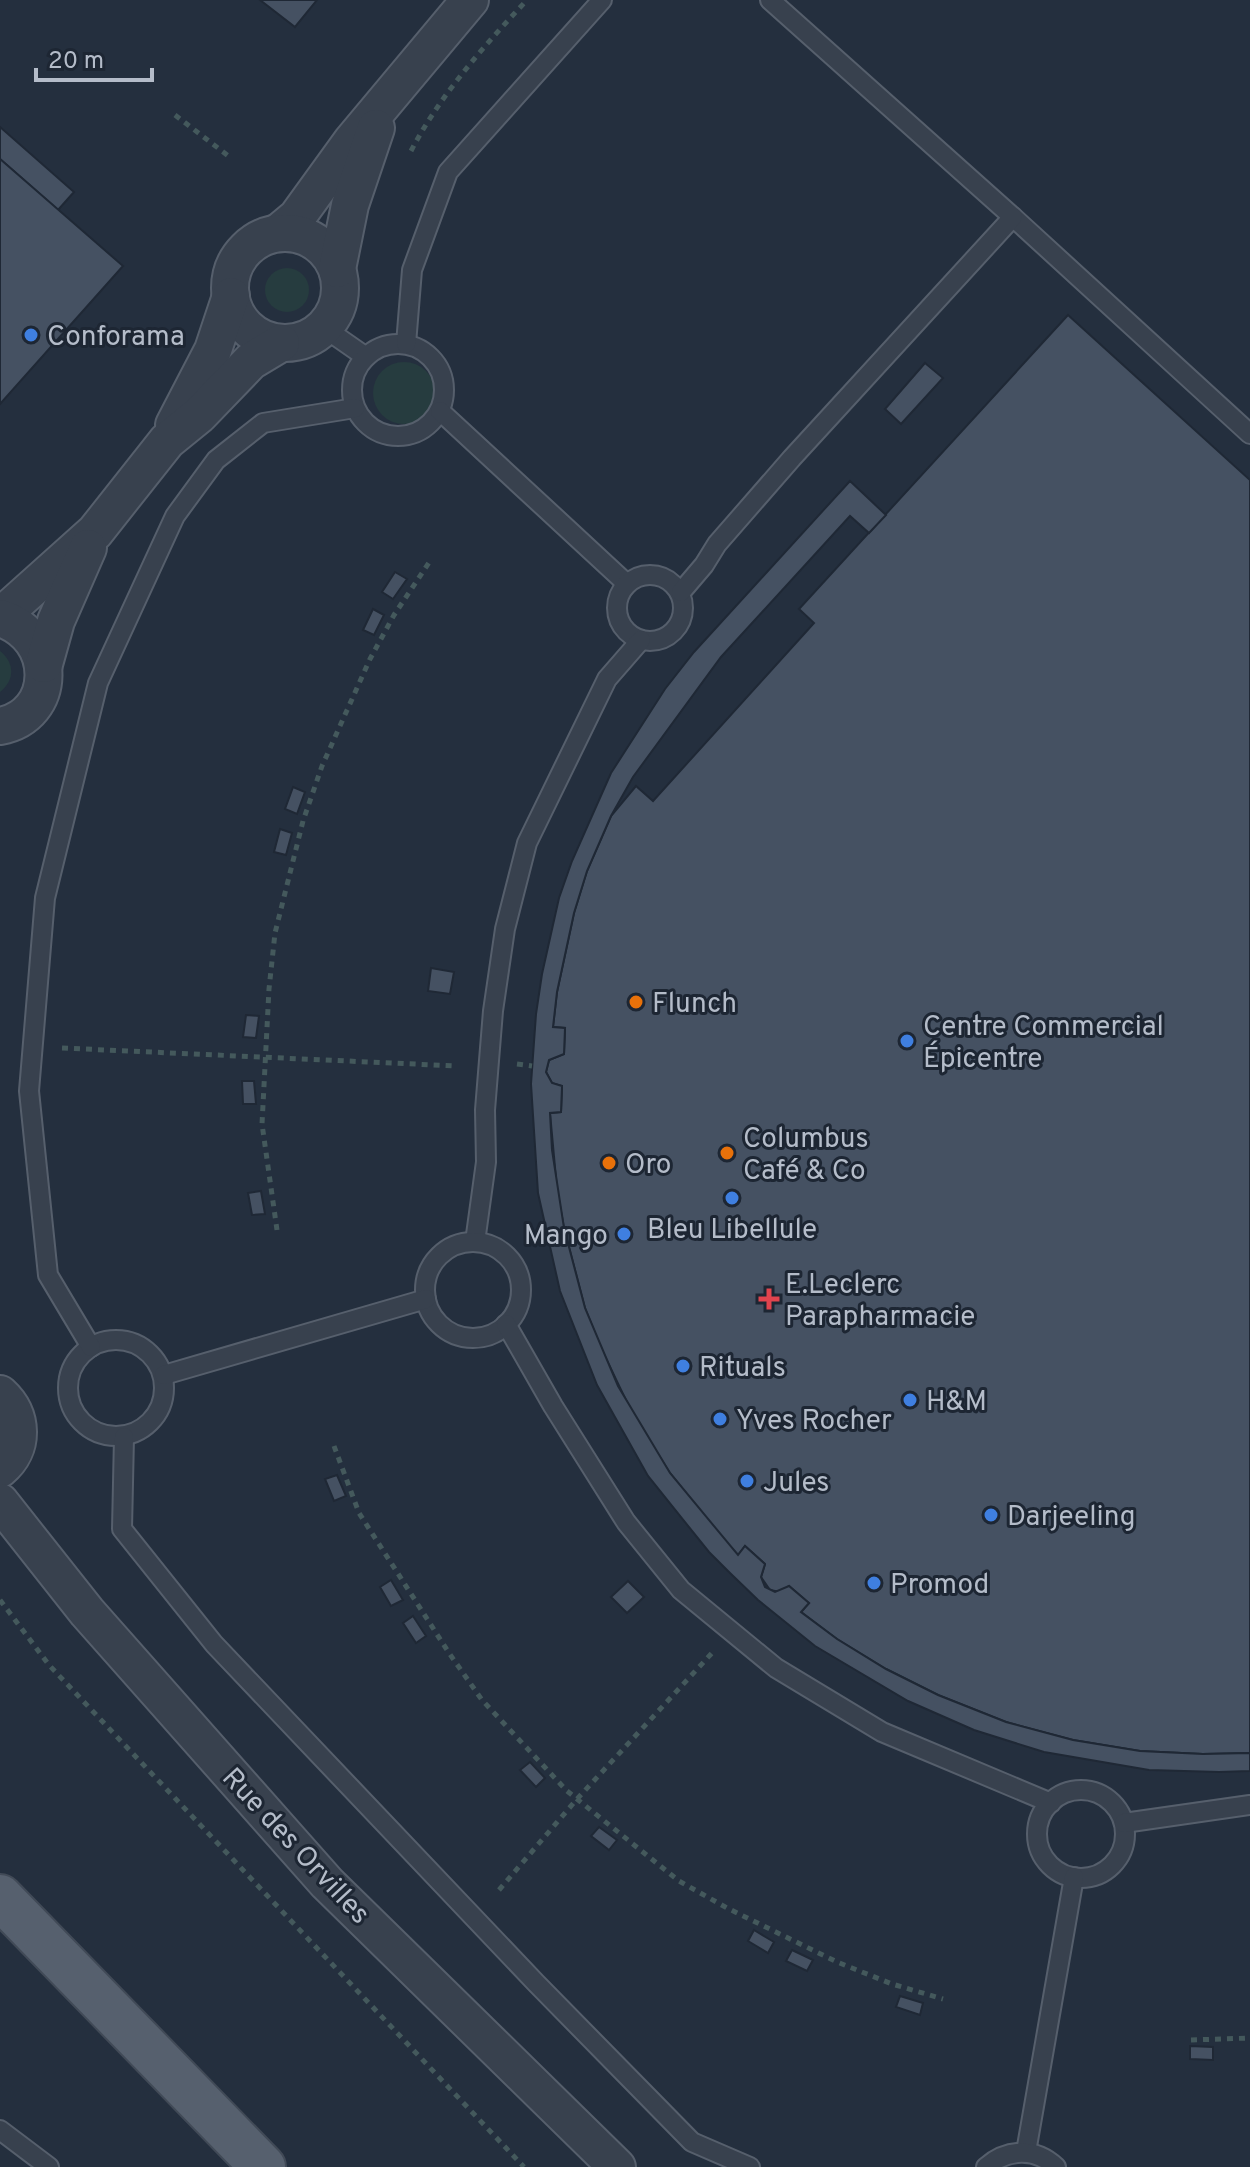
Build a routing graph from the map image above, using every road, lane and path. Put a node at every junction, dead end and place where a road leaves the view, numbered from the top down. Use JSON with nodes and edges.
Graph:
{"nodes":[{"id":1,"x":470,"y":0,"type":"edge"},
{"id":2,"x":527,"y":0,"type":"edge"},
{"id":3,"x":602,"y":0,"type":"edge"},
{"id":4,"x":770,"y":0,"type":"edge"},
{"id":5,"x":385,"y":104,"type":"junction"},
{"id":6,"x":175,"y":115,"type":"dead end"},
{"id":7,"x":231,"y":158,"type":"dead end"},
{"id":8,"x":404,"y":163,"type":"dead end"},
{"id":9,"x":1013,"y":217,"type":"junction"},
{"id":10,"x":279,"y":232,"type":"junction"},
{"id":11,"x":337,"y":269,"type":"junction"},
{"id":12,"x":231,"y":296,"type":"junction"},
{"id":13,"x":323,"y":327,"type":"junction"},
{"id":14,"x":281,"y":343,"type":"junction"},
{"id":15,"x":406,"y":344,"type":"junction"},
{"id":16,"x":366,"y":357,"type":"junction"},
{"id":17,"x":355,"y":408,"type":"junction"},
{"id":18,"x":440,"y":411,"type":"junction"},
{"id":19,"x":1250,"y":434,"type":"edge"},
{"id":20,"x":167,"y":441,"type":"junction"},
{"id":21,"x":95,"y":532,"type":"junction"},
{"id":22,"x":430,"y":561,"type":"dead end"},
{"id":23,"x":627,"y":584,"type":"junction"},
{"id":24,"x":681,"y":592,"type":"junction"},
{"id":25,"x":0,"y":618,"type":"edge"},
{"id":26,"x":641,"y":640,"type":"junction"},
{"id":27,"x":44,"y":664,"type":"junction"},
{"id":28,"x":2,"y":728,"type":"edge"},
{"id":29,"x":57,"y":1048,"type":"dead end"},
{"id":30,"x":266,"y":1058,"type":"junction"},
{"id":31,"x":457,"y":1066,"type":"dead end"},
{"id":32,"x":277,"y":1230,"type":"dead end"},
{"id":33,"x":475,"y":1242,"type":"junction"},
{"id":34,"x":426,"y":1299,"type":"junction"},
{"id":35,"x":506,"y":1324,"type":"junction"},
{"id":36,"x":91,"y":1347,"type":"junction"},
{"id":37,"x":164,"y":1375,"type":"junction"},
{"id":38,"x":0,"y":1394,"type":"edge"},
{"id":39,"x":124,"y":1437,"type":"junction"},
{"id":40,"x":334,"y":1446,"type":"dead end"},
{"id":41,"x":0,"y":1469,"type":"edge"},
{"id":42,"x":0,"y":1502,"type":"edge"},
{"id":43,"x":0,"y":1600,"type":"edge"},
{"id":44,"x":732,"y":1632,"type":"junction"},
{"id":45,"x":577,"y":1799,"type":"junction"},
{"id":46,"x":1051,"y":1803,"type":"junction"},
{"id":47,"x":1250,"y":1805,"type":"edge"},
{"id":48,"x":1124,"y":1823,"type":"junction"},
{"id":49,"x":1074,"y":1877,"type":"junction"},
{"id":50,"x":499,"y":1890,"type":"dead end"},
{"id":51,"x":0,"y":1897,"type":"edge"},
{"id":52,"x":943,"y":1999,"type":"dead end"},
{"id":53,"x":1250,"y":2038,"type":"edge"},
{"id":54,"x":1191,"y":2040,"type":"dead end"},
{"id":55,"x":0,"y":2130,"type":"edge"},
{"id":56,"x":1026,"y":2152,"type":"junction"},
{"id":57,"x":49,"y":2167,"type":"edge"},
{"id":58,"x":263,"y":2167,"type":"edge"},
{"id":59,"x":524,"y":2167,"type":"edge"},
{"id":60,"x":617,"y":2167,"type":"edge"},
{"id":61,"x":750,"y":2167,"type":"edge"},
{"id":62,"x":986,"y":2167,"type":"edge"},
{"id":63,"x":1056,"y":2167,"type":"edge"}],
"edges":[{"from":1,"to":5,"type":"street"},
{"from":2,"to":8,"type":"path"},
{"from":3,"to":15,"type":"lane"},
{"from":4,"to":9,"type":"lane"},
{"from":5,"to":10,"type":"street"},
{"from":5,"to":11,"type":"street"},
{"from":6,"to":7,"type":"path"},
{"from":9,"to":19,"type":"lane"},
{"from":9,"to":24,"type":"lane"},
{"from":10,"to":11,"type":"street"},
{"from":10,"to":12,"type":"street"},
{"from":11,"to":13,"type":"street"},
{"from":12,"to":14,"type":"street"},
{"from":12,"to":20,"type":"street"},
{"from":13,"to":14,"type":"street"},
{"from":13,"to":16,"type":"lane"},
{"from":14,"to":20,"type":"street"},
{"from":15,"to":16,"type":"lane"},
{"from":15,"to":18,"type":"lane"},
{"from":16,"to":17,"type":"lane"},
{"from":17,"to":18,"type":"lane"},
{"from":17,"to":36,"type":"lane"},
{"from":18,"to":23,"type":"lane"},
{"from":20,"to":21,"type":"street"},
{"from":21,"to":25,"type":"street"},
{"from":21,"to":27,"type":"street"},
{"from":22,"to":30,"type":"path"},
{"from":23,"to":24,"type":"lane"},
{"from":23,"to":26,"type":"lane"},
{"from":24,"to":26,"type":"lane"},
{"from":25,"to":27,"type":"street"},
{"from":26,"to":33,"type":"lane"},
{"from":27,"to":28,"type":"street"},
{"from":29,"to":30,"type":"path"},
{"from":30,"to":31,"type":"path"},
{"from":30,"to":32,"type":"path"},
{"from":33,"to":34,"type":"lane"},
{"from":33,"to":35,"type":"lane"},
{"from":34,"to":35,"type":"lane"},
{"from":34,"to":37,"type":"lane"},
{"from":35,"to":44,"type":"lane"},
{"from":36,"to":37,"type":"lane"},
{"from":36,"to":39,"type":"lane"},
{"from":37,"to":39,"type":"lane"},
{"from":38,"to":41,"type":"street"},
{"from":39,"to":61,"type":"lane"},
{"from":40,"to":45,"type":"path"},
{"from":42,"to":60,"type":"street","name":"Rue des Orvilles"},
{"from":43,"to":59,"type":"path"},
{"from":44,"to":45,"type":"path"},
{"from":44,"to":46,"type":"lane"},
{"from":45,"to":50,"type":"path"},
{"from":45,"to":52,"type":"path"},
{"from":46,"to":48,"type":"lane"},
{"from":46,"to":49,"type":"lane"},
{"from":47,"to":48,"type":"lane"},
{"from":48,"to":49,"type":"lane"},
{"from":49,"to":56,"type":"lane"},
{"from":51,"to":58,"type":"main road"},
{"from":53,"to":54,"type":"path"},
{"from":55,"to":57,"type":"lane"},
{"from":56,"to":62,"type":"lane"},
{"from":56,"to":63,"type":"lane"}]}
